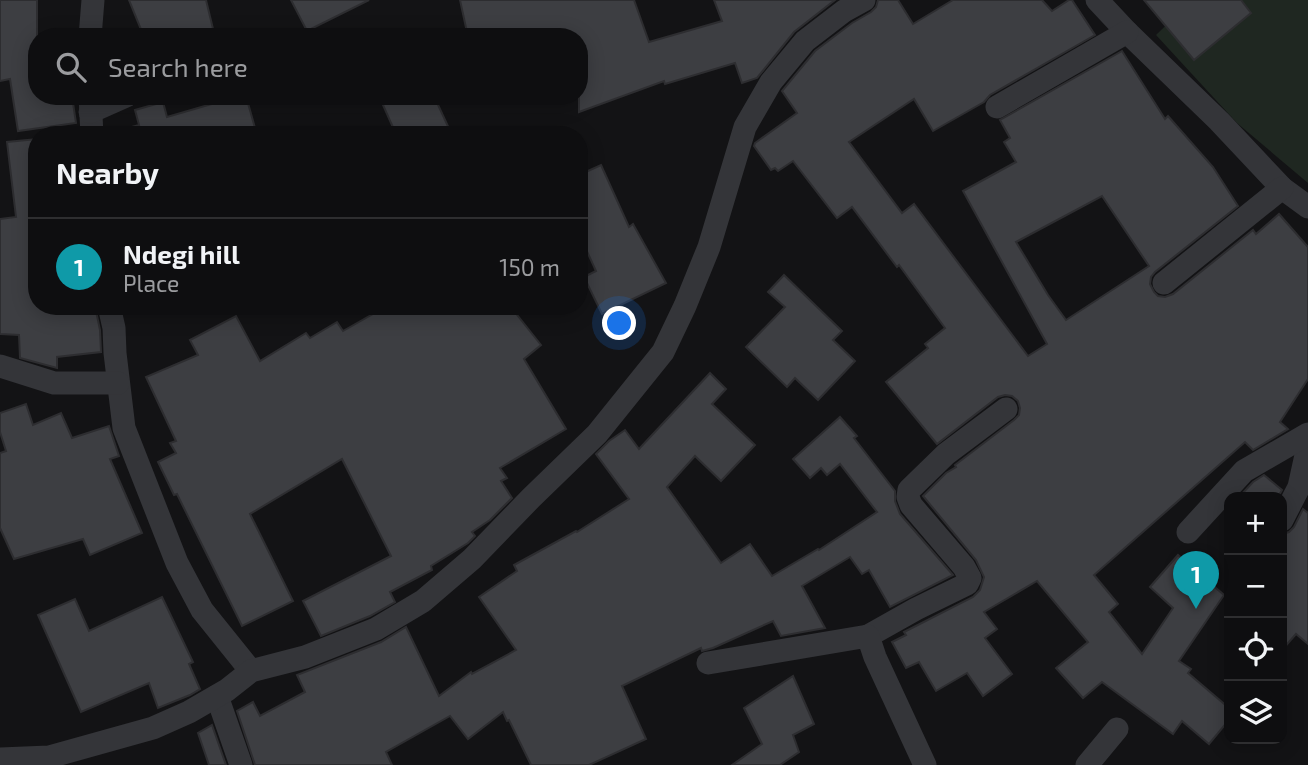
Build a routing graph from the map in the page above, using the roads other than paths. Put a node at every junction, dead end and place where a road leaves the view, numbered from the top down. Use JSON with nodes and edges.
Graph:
{"nodes":[{"id":1,"x":93,"y":0,"type":"edge"},
{"id":2,"x":864,"y":0,"type":"edge"},
{"id":3,"x":1097,"y":0,"type":"edge"},
{"id":4,"x":91,"y":28,"type":"edge"},
{"id":5,"x":1127,"y":32,"type":"junction"},
{"id":6,"x":90,"y":105,"type":"edge"},
{"id":7,"x":997,"y":107,"type":"dead end"},
{"id":8,"x":91,"y":126,"type":"edge"},
{"id":9,"x":1282,"y":188,"type":"junction"},
{"id":10,"x":1308,"y":207,"type":"edge"},
{"id":11,"x":1164,"y":283,"type":"dead end"},
{"id":12,"x":111,"y":315,"type":"edge"},
{"id":13,"x":0,"y":366,"type":"edge"},
{"id":14,"x":118,"y":383,"type":"junction"},
{"id":15,"x":1006,"y":409,"type":"dead end"},
{"id":16,"x":1308,"y":434,"type":"edge"},
{"id":17,"x":1308,"y":446,"type":"edge"},
{"id":18,"x":1287,"y":510,"type":"edge"},
{"id":19,"x":1188,"y":532,"type":"dead end"},
{"id":20,"x":867,"y":636,"type":"junction"},
{"id":21,"x":708,"y":663,"type":"dead end"},
{"id":22,"x":251,"y":671,"type":"junction"},
{"id":23,"x":217,"y":696,"type":"junction"},
{"id":24,"x":1117,"y":729,"type":"dead end"},
{"id":25,"x":0,"y":759,"type":"edge"},
{"id":26,"x":241,"y":765,"type":"edge"},
{"id":27,"x":925,"y":765,"type":"edge"},
{"id":28,"x":1087,"y":765,"type":"edge"}],
"edges":[{"from":1,"to":4,"type":"street"},
{"from":2,"to":22,"type":"street"},
{"from":3,"to":5,"type":"street"},
{"from":5,"to":7,"type":"street"},
{"from":5,"to":9,"type":"street"},
{"from":6,"to":8,"type":"street"},
{"from":9,"to":10,"type":"street"},
{"from":9,"to":11,"type":"street"},
{"from":12,"to":14,"type":"street"},
{"from":13,"to":14,"type":"street"},
{"from":14,"to":22,"type":"street"},
{"from":15,"to":20,"type":"street"},
{"from":16,"to":19,"type":"street"},
{"from":17,"to":18,"type":"street"},
{"from":20,"to":21,"type":"street"},
{"from":20,"to":27,"type":"street"},
{"from":22,"to":23,"type":"street"},
{"from":23,"to":25,"type":"street"},
{"from":23,"to":26,"type":"street"},
{"from":24,"to":28,"type":"street"}]}
